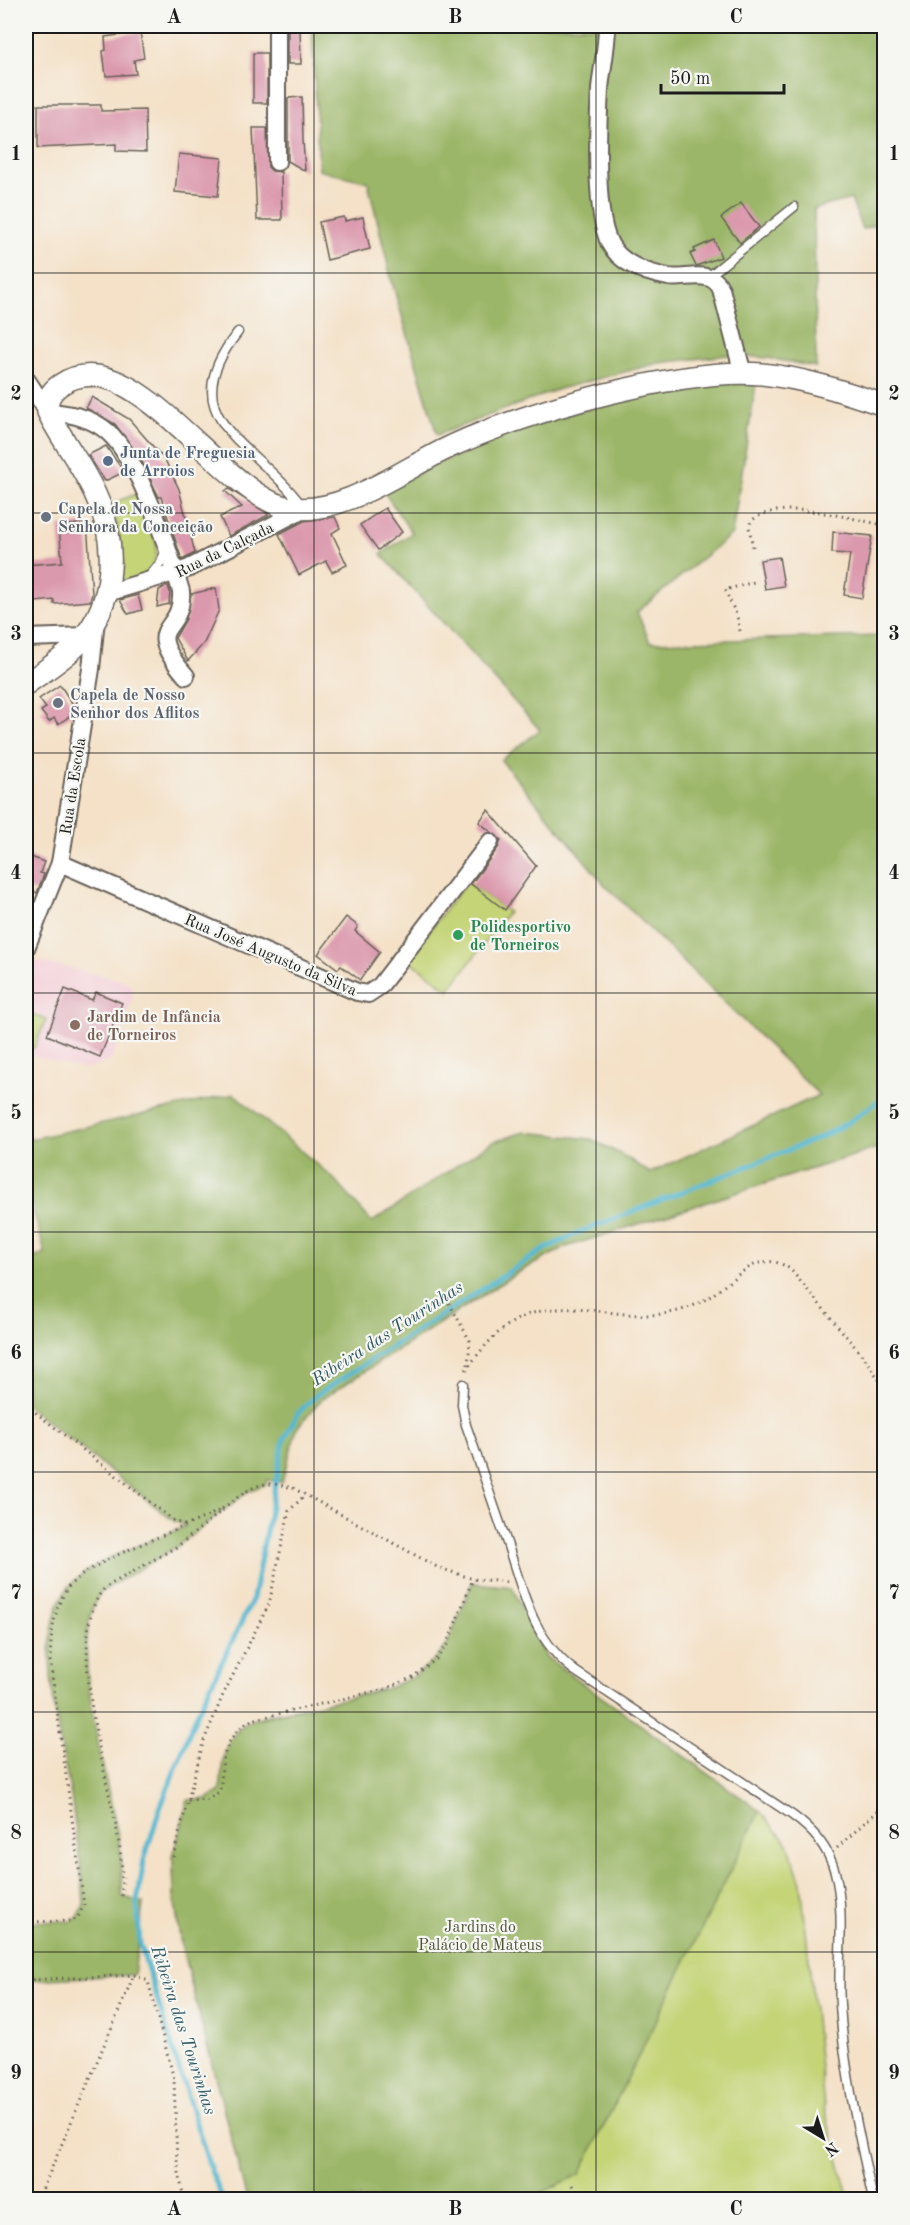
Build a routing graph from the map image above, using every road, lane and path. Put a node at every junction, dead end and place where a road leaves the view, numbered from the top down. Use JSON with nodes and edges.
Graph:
{"nodes":[{"id":1,"x":277,"y":26,"type":"edge"},
{"id":2,"x":607,"y":26,"type":"edge"},
{"id":3,"x":277,"y":162,"type":"dead end"},
{"id":4,"x":794,"y":207,"type":"dead end"},
{"id":5,"x":708,"y":277,"type":"junction"},
{"id":6,"x":238,"y":332,"type":"dead end"},
{"id":7,"x":743,"y":374,"type":"junction"},
{"id":8,"x":26,"y":378,"type":"edge"},
{"id":9,"x":53,"y":391,"type":"junction"},
{"id":10,"x":885,"y":405,"type":"edge"},
{"id":11,"x":48,"y":412,"type":"junction"},
{"id":12,"x":304,"y":509,"type":"junction"},
{"id":13,"x":885,"y":525,"type":"edge"},
{"id":14,"x":753,"y":547,"type":"dead end"},
{"id":15,"x":166,"y":548,"type":"junction"},
{"id":16,"x":175,"y":574,"type":"junction"},
{"id":17,"x":144,"y":582,"type":"junction"},
{"id":18,"x":754,"y":582,"type":"dead end"},
{"id":19,"x":107,"y":593,"type":"junction"},
{"id":20,"x":91,"y":627,"type":"junction"},
{"id":21,"x":740,"y":631,"type":"dead end"},
{"id":22,"x":26,"y":638,"type":"edge"},
{"id":23,"x":186,"y":676,"type":"dead end"},
{"id":24,"x":26,"y":684,"type":"edge"},
{"id":25,"x":490,"y":842,"type":"dead end"},
{"id":26,"x":60,"y":863,"type":"junction"},
{"id":27,"x":26,"y":948,"type":"edge"},
{"id":28,"x":449,"y":1303,"type":"dead end"},
{"id":29,"x":466,"y":1370,"type":"junction"},
{"id":30,"x":463,"y":1384,"type":"joint"},
{"id":31,"x":885,"y":1388,"type":"edge"},
{"id":32,"x":26,"y":1405,"type":"edge"},
{"id":33,"x":305,"y":1495,"type":"junction"},
{"id":34,"x":234,"y":1501,"type":"junction"},
{"id":35,"x":187,"y":1526,"type":"junction"},
{"id":36,"x":473,"y":1579,"type":"junction"},
{"id":37,"x":518,"y":1583,"type":"junction"},
{"id":38,"x":188,"y":1800,"type":"junction"},
{"id":39,"x":885,"y":1805,"type":"edge"},
{"id":40,"x":173,"y":1857,"type":"dead end"},
{"id":41,"x":831,"y":1861,"type":"junction"},
{"id":42,"x":122,"y":1896,"type":"dead end"},
{"id":43,"x":26,"y":1922,"type":"edge"},
{"id":44,"x":134,"y":1975,"type":"junction"},
{"id":45,"x":26,"y":1980,"type":"edge"},
{"id":46,"x":572,"y":2185,"type":"dead end"},
{"id":47,"x":38,"y":2199,"type":"edge"},
{"id":48,"x":184,"y":2199,"type":"edge"},
{"id":49,"x":579,"y":2199,"type":"edge"},
{"id":50,"x":873,"y":2199,"type":"edge"}],
"edges":[{"from":1,"to":3,"type":"street"},
{"from":2,"to":5,"type":"street"},
{"from":4,"to":5,"type":"lane"},
{"from":5,"to":7,"type":"street"},
{"from":6,"to":12,"type":"lane"},
{"from":7,"to":10,"type":"street"},
{"from":7,"to":12,"type":"street"},
{"from":8,"to":9,"type":"street"},
{"from":8,"to":11,"type":"street"},
{"from":9,"to":11,"type":"street"},
{"from":9,"to":12,"type":"street"},
{"from":11,"to":15,"type":"street"},
{"from":11,"to":19,"type":"street"},
{"from":12,"to":16,"type":"street","name":"Rua da Calçada"},
{"from":13,"to":14,"type":"path"},
{"from":15,"to":16,"type":"street"},
{"from":15,"to":17,"type":"lane"},
{"from":16,"to":17,"type":"street","name":"Rua da Calçada"},
{"from":16,"to":23,"type":"street"},
{"from":17,"to":19,"type":"street","name":"Rua da Calçada"},
{"from":18,"to":21,"type":"path"},
{"from":19,"to":20,"type":"street"},
{"from":20,"to":22,"type":"street"},
{"from":20,"to":24,"type":"street"},
{"from":20,"to":26,"type":"street","name":"Rua da Escola"},
{"from":25,"to":26,"type":"street","name":"Rua José Augusto da Silva"},
{"from":26,"to":27,"type":"street","name":"Rua da Escola"},
{"from":28,"to":29,"type":"path"},
{"from":29,"to":30,"type":"path"},
{"from":29,"to":31,"type":"path"},
{"from":30,"to":37,"type":"lane"},
{"from":32,"to":35,"type":"path"},
{"from":33,"to":34,"type":"path"},
{"from":33,"to":36,"type":"path"},
{"from":33,"to":38,"type":"path"},
{"from":34,"to":35,"type":"path"},
{"from":34,"to":42,"type":"path"},
{"from":35,"to":43,"type":"path"},
{"from":36,"to":37,"type":"path"},
{"from":36,"to":38,"type":"path"},
{"from":37,"to":41,"type":"lane"},
{"from":38,"to":40,"type":"path"},
{"from":39,"to":41,"type":"path"},
{"from":41,"to":50,"type":"lane"},
{"from":44,"to":45,"type":"path"},
{"from":44,"to":47,"type":"path"},
{"from":44,"to":48,"type":"path"},
{"from":46,"to":49,"type":"path"}]}
